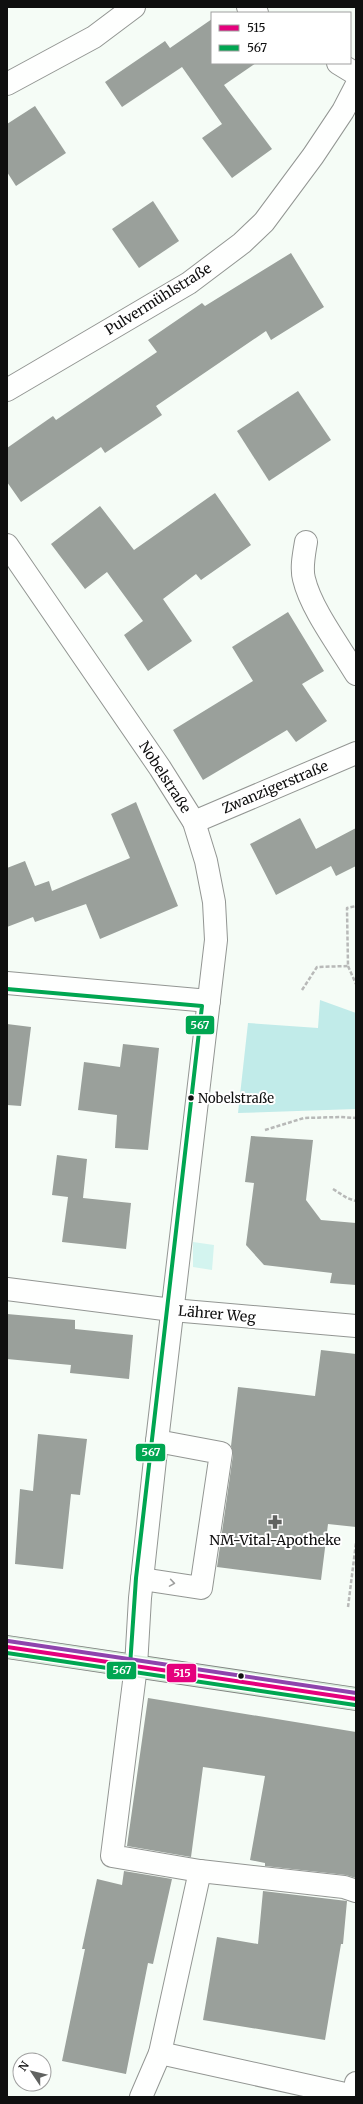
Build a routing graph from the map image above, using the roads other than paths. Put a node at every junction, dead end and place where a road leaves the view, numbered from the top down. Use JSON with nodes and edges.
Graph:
{"nodes":[{"id":1,"x":134,"y":7,"type":"edge"},
{"id":2,"x":340,"y":64,"type":"edge"},
{"id":3,"x":356,"y":74,"type":"edge"},
{"id":4,"x":7,"y":84,"type":"edge"},
{"id":5,"x":356,"y":86,"type":"edge"},
{"id":6,"x":7,"y":390,"type":"edge"},
{"id":7,"x":306,"y":542,"type":"dead end"},
{"id":8,"x":7,"y":545,"type":"edge"},
{"id":9,"x":356,"y":674,"type":"edge"},
{"id":10,"x":356,"y":753,"type":"edge"},
{"id":11,"x":194,"y":822,"type":"junction"},
{"id":12,"x":7,"y":983,"type":"edge"},
{"id":13,"x":209,"y":1001,"type":"junction"},
{"id":14,"x":7,"y":1289,"type":"edge"},
{"id":15,"x":172,"y":1310,"type":"junction"},
{"id":16,"x":356,"y":1326,"type":"edge"},
{"id":17,"x":157,"y":1441,"type":"junction"},
{"id":18,"x":142,"y":1579,"type":"junction"},
{"id":19,"x":7,"y":1647,"type":"edge"},
{"id":20,"x":136,"y":1666,"type":"junction"},
{"id":21,"x":356,"y":1699,"type":"edge"},
{"id":22,"x":200,"y":1871,"type":"junction"},
{"id":23,"x":356,"y":1890,"type":"edge"},
{"id":24,"x":160,"y":2053,"type":"junction"},
{"id":25,"x":355,"y":2092,"type":"edge"},
{"id":26,"x":141,"y":2097,"type":"edge"}],
"edges":[{"from":1,"to":4,"type":"street"},
{"from":2,"to":3,"type":"street"},
{"from":5,"to":6,"type":"street","name":"Pulvermühlstraße"},
{"from":7,"to":9,"type":"street"},
{"from":8,"to":11,"type":"street","name":"Nobelstraße"},
{"from":10,"to":11,"type":"street","name":"Zwanzigerstraße"},
{"from":11,"to":13,"type":"street","name":"Nobelstraße"},
{"from":12,"to":13,"type":"street"},
{"from":13,"to":15,"type":"street","name":"Nobelstraße"},
{"from":14,"to":15,"type":"street","name":"Lährer Weg"},
{"from":15,"to":16,"type":"street","name":"Lährer Weg"},
{"from":15,"to":17,"type":"street","name":"Nobelstraße"},
{"from":17,"to":18,"type":"street","name":"Nobelstraße"},
{"from":18,"to":17,"type":"street","one_way":true},
{"from":18,"to":20,"type":"street","name":"Nobelstraße"},
{"from":19,"to":20,"type":"main road"},
{"from":20,"to":21,"type":"main road"},
{"from":20,"to":22,"type":"street","name":"Nobelstraße"},
{"from":22,"to":23,"type":"street"},
{"from":22,"to":24,"type":"street"},
{"from":24,"to":25,"type":"street"},
{"from":24,"to":26,"type":"street"}]}
